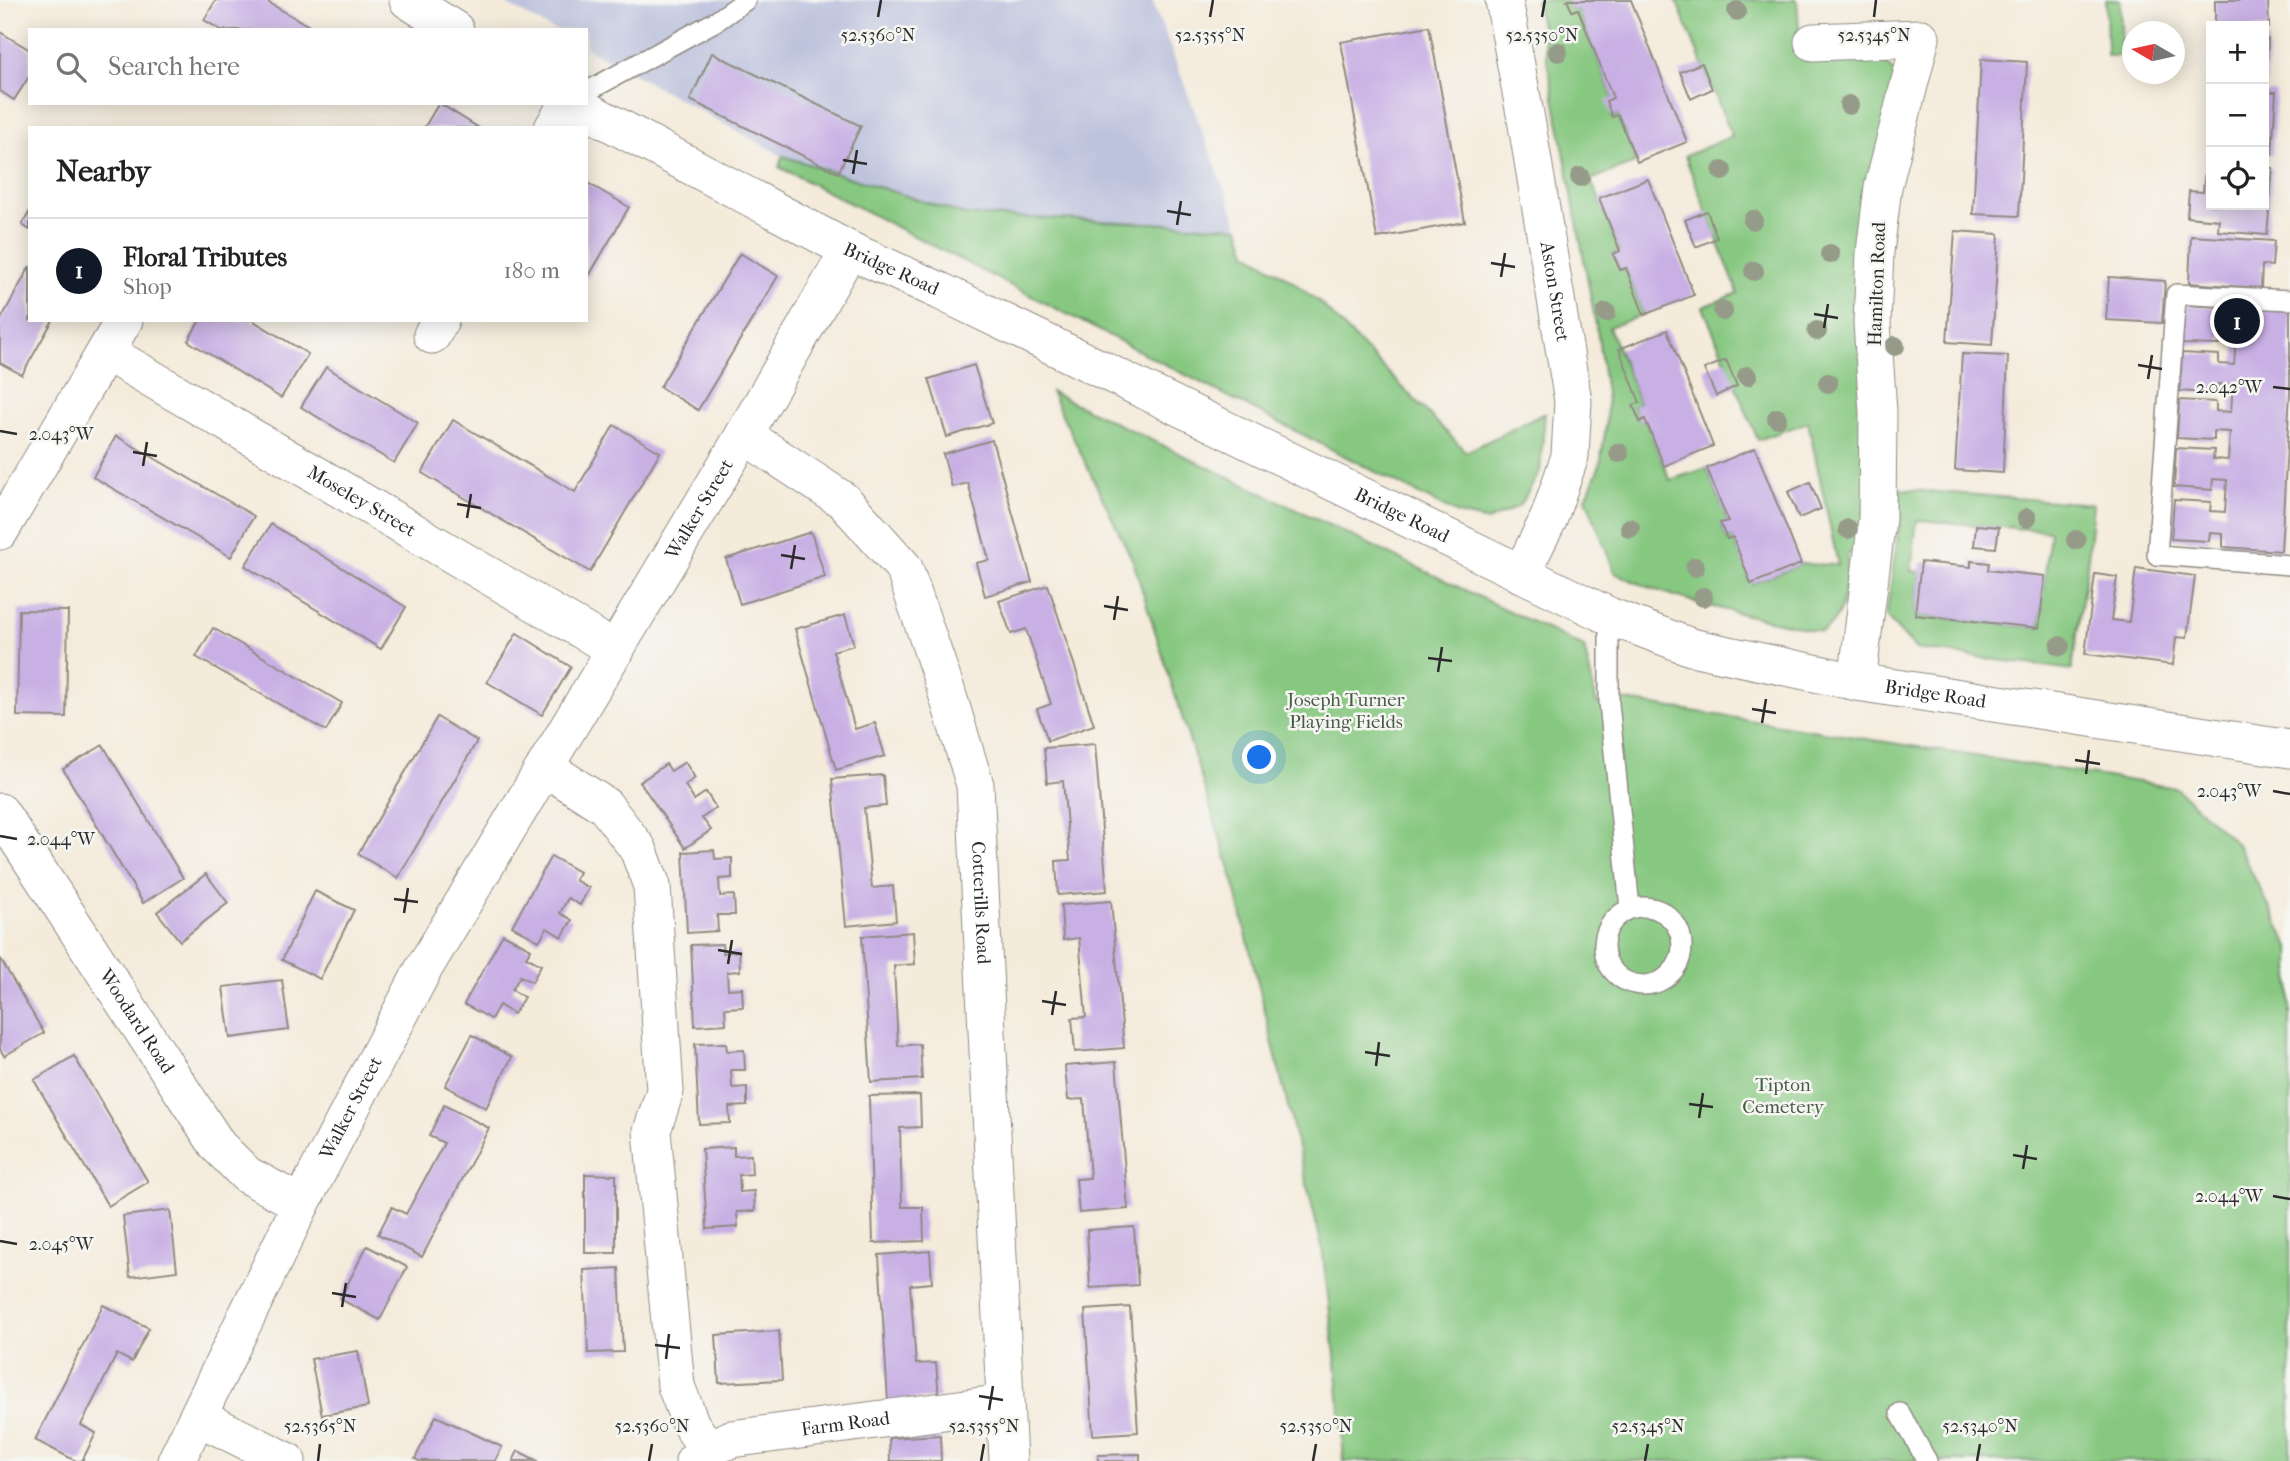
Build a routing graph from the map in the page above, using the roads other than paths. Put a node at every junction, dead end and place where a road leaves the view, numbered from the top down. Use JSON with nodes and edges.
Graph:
{"nodes":[{"id":1,"x":408,"y":0,"type":"edge"},
{"id":2,"x":746,"y":0,"type":"edge"},
{"id":3,"x":1504,"y":0,"type":"edge"},
{"id":4,"x":452,"y":28,"type":"edge"},
{"id":5,"x":1813,"y":42,"type":"dead end"},
{"id":6,"x":588,"y":91,"type":"edge"},
{"id":7,"x":567,"y":105,"type":"edge"},
{"id":8,"x":577,"y":105,"type":"edge"},
{"id":9,"x":554,"y":126,"type":"edge"},
{"id":10,"x":849,"y":250,"type":"junction"},
{"id":11,"x":2290,"y":300,"type":"edge"},
{"id":12,"x":123,"y":322,"type":"edge"},
{"id":13,"x":106,"y":352,"type":"junction"},
{"id":14,"x":744,"y":435,"type":"junction"},
{"id":15,"x":0,"y":531,"type":"edge"},
{"id":16,"x":2290,"y":565,"type":"edge"},
{"id":17,"x":1521,"y":574,"type":"junction"},
{"id":18,"x":1609,"y":616,"type":"junction"},
{"id":19,"x":616,"y":650,"type":"junction"},
{"id":20,"x":1857,"y":682,"type":"junction"},
{"id":21,"x":2290,"y":749,"type":"edge"},
{"id":22,"x":545,"y":768,"type":"junction"},
{"id":23,"x":0,"y":812,"type":"edge"},
{"id":24,"x":1630,"y":908,"type":"junction"},
{"id":25,"x":301,"y":1204,"type":"junction"},
{"id":26,"x":1004,"y":1403,"type":"junction"},
{"id":27,"x":1900,"y":1413,"type":"dead end"},
{"id":28,"x":198,"y":1417,"type":"junction"},
{"id":29,"x":701,"y":1455,"type":"edge"},
{"id":30,"x":176,"y":1461,"type":"edge"},
{"id":31,"x":287,"y":1461,"type":"edge"},
{"id":32,"x":1008,"y":1461,"type":"edge"},
{"id":33,"x":1927,"y":1461,"type":"edge"}],
"edges":[{"from":1,"to":4,"type":"street"},
{"from":2,"to":6,"type":"lane"},
{"from":3,"to":17,"type":"street","name":"Aston Street"},
{"from":5,"to":20,"type":"street","name":"Hamilton Road"},
{"from":7,"to":9,"type":"street"},
{"from":8,"to":10,"type":"street","name":"Bridge Road"},
{"from":10,"to":14,"type":"street","name":"Walker Street"},
{"from":10,"to":17,"type":"street","name":"Bridge Road"},
{"from":11,"to":16,"type":"lane"},
{"from":12,"to":13,"type":"street"},
{"from":13,"to":15,"type":"street"},
{"from":13,"to":19,"type":"street","name":"Moseley Street"},
{"from":14,"to":19,"type":"street","name":"Walker Street"},
{"from":14,"to":26,"type":"street","name":"Cotterills Road"},
{"from":17,"to":18,"type":"street","name":"Bridge Road"},
{"from":18,"to":20,"type":"street","name":"Bridge Road"},
{"from":18,"to":24,"type":"lane"},
{"from":19,"to":22,"type":"street","name":"Walker Street"},
{"from":20,"to":21,"type":"street","name":"Bridge Road"},
{"from":22,"to":25,"type":"street","name":"Walker Street"},
{"from":22,"to":29,"type":"street"},
{"from":23,"to":25,"type":"street","name":"Woodard Road"},
{"from":24,"to":24,"type":"lane"},
{"from":25,"to":28,"type":"street","name":"Walker Street"},
{"from":26,"to":29,"type":"street","name":"Farm Road"},
{"from":26,"to":32,"type":"street","name":"Cotterills Road"},
{"from":27,"to":33,"type":"lane"},
{"from":28,"to":30,"type":"street","name":"Walker Street"},
{"from":28,"to":31,"type":"street"}]}
